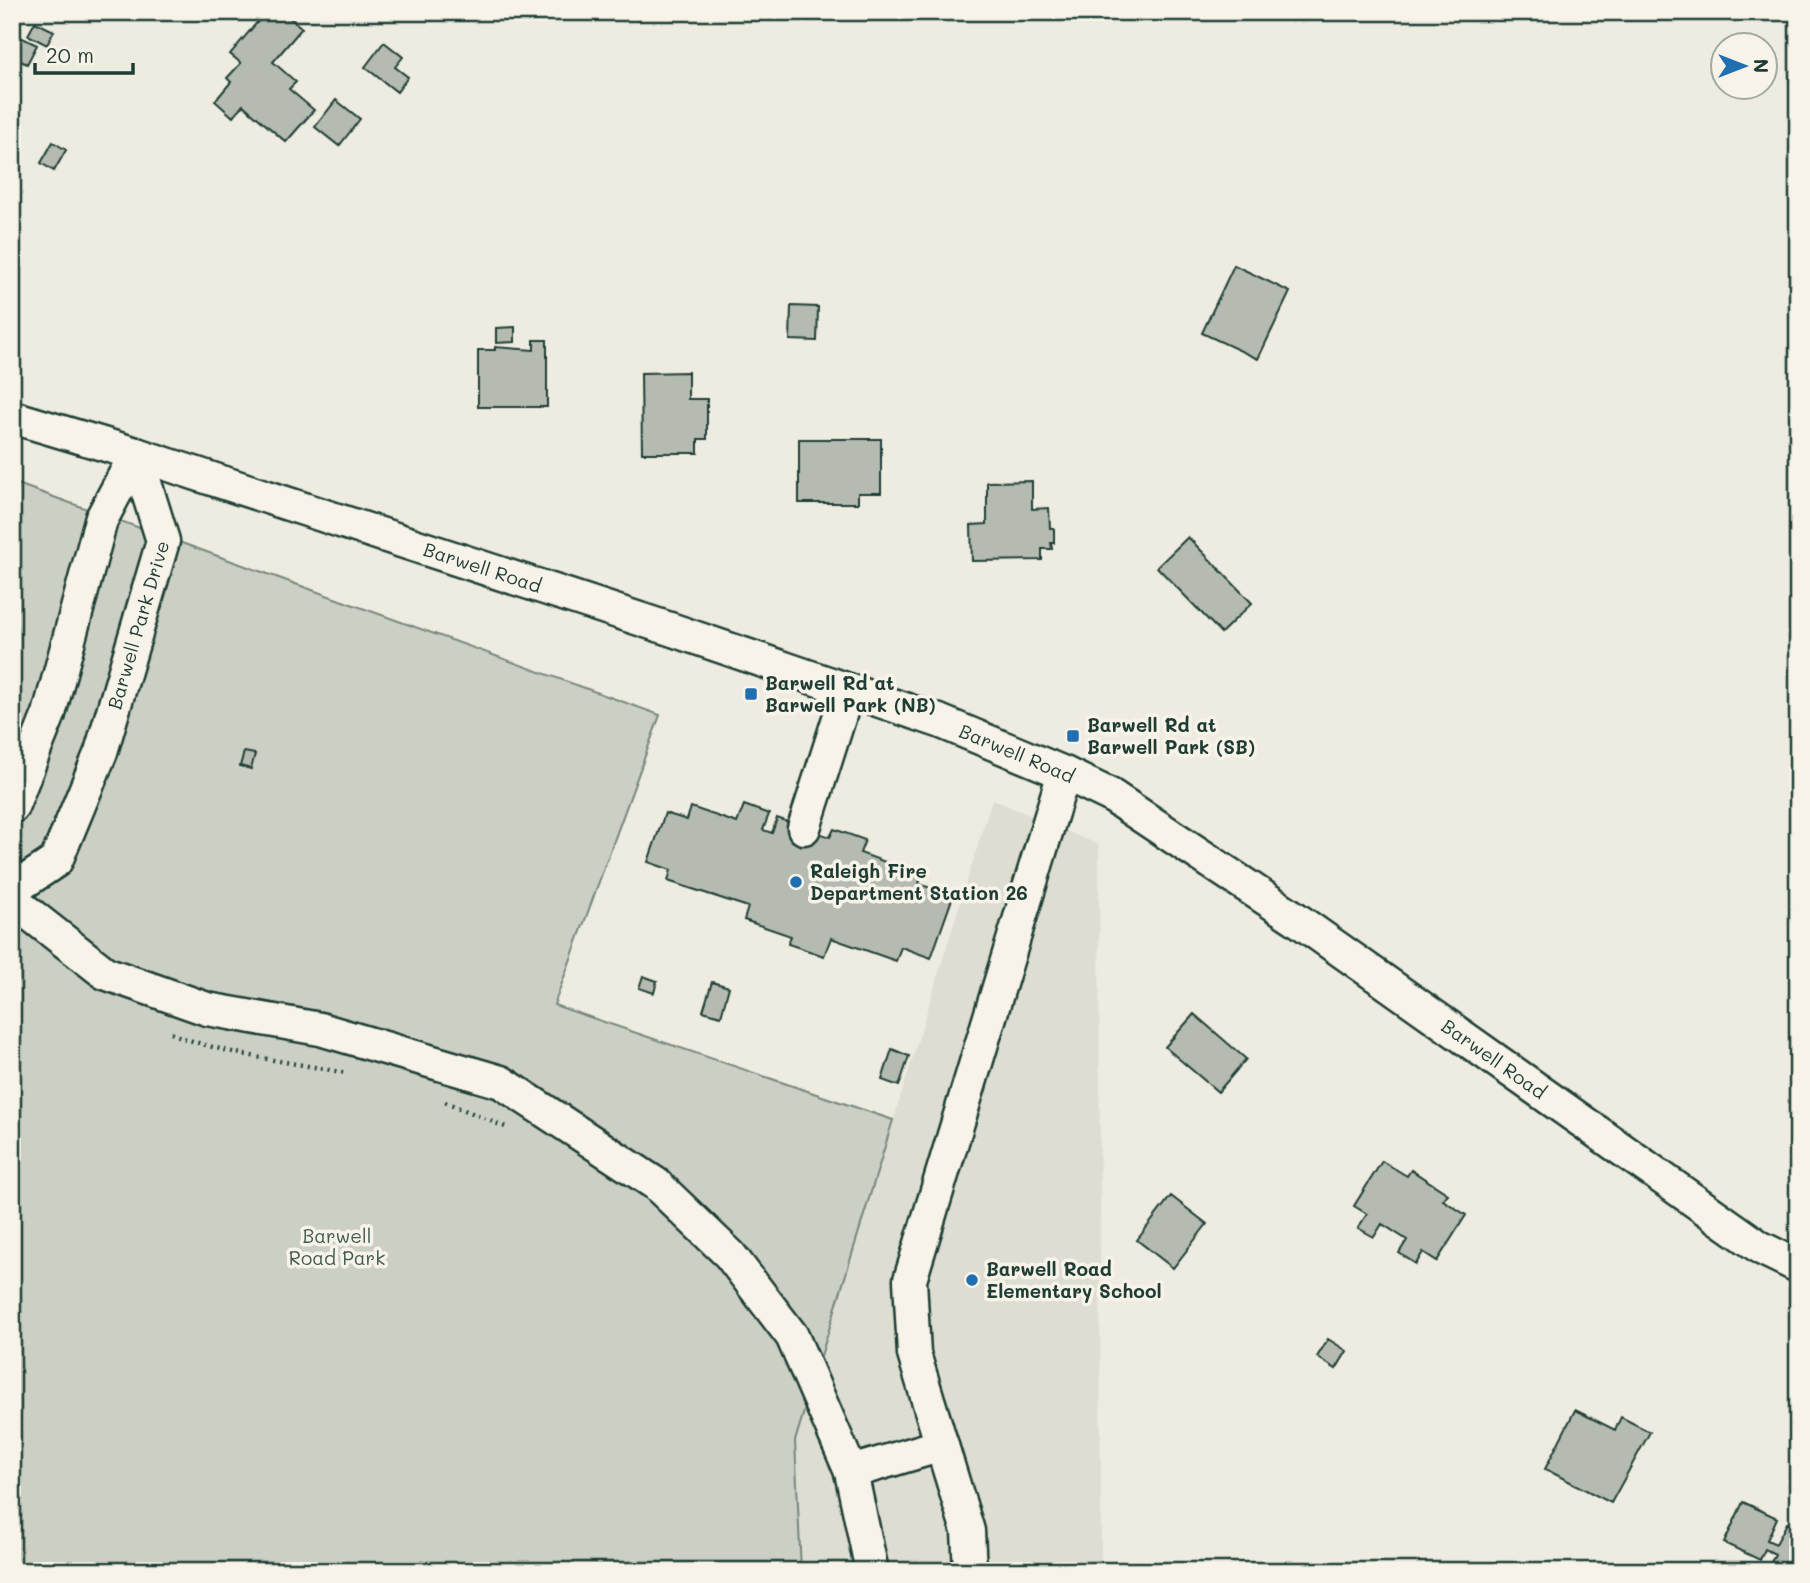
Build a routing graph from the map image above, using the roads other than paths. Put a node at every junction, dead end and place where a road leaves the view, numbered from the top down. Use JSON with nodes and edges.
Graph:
{"nodes":[{"id":1,"x":12,"y":417,"type":"edge"},
{"id":2,"x":136,"y":454,"type":"junction"},
{"id":3,"x":848,"y":690,"type":"junction"},
{"id":4,"x":1064,"y":773,"type":"junction"},
{"id":5,"x":12,"y":807,"type":"edge"},
{"id":6,"x":804,"y":828,"type":"dead end"},
{"id":7,"x":12,"y":890,"type":"edge"},
{"id":8,"x":12,"y":900,"type":"edge"},
{"id":9,"x":1798,"y":1266,"type":"edge"},
{"id":10,"x":942,"y":1445,"type":"junction"},
{"id":11,"x":852,"y":1472,"type":"junction"},
{"id":12,"x":872,"y":1571,"type":"edge"},
{"id":13,"x":971,"y":1571,"type":"edge"}],
"edges":[{"from":1,"to":2,"type":"street","name":"Barwell Road"},
{"from":2,"to":3,"type":"street","name":"Barwell Road"},
{"from":2,"to":5,"type":"street"},
{"from":2,"to":7,"type":"street","name":"Barwell Park Drive"},
{"from":3,"to":4,"type":"street","name":"Barwell Road"},
{"from":3,"to":6,"type":"street"},
{"from":4,"to":9,"type":"street","name":"Barwell Road"},
{"from":4,"to":10,"type":"street"},
{"from":8,"to":11,"type":"street"},
{"from":10,"to":11,"type":"street"},
{"from":10,"to":13,"type":"street"},
{"from":11,"to":12,"type":"street"}]}
